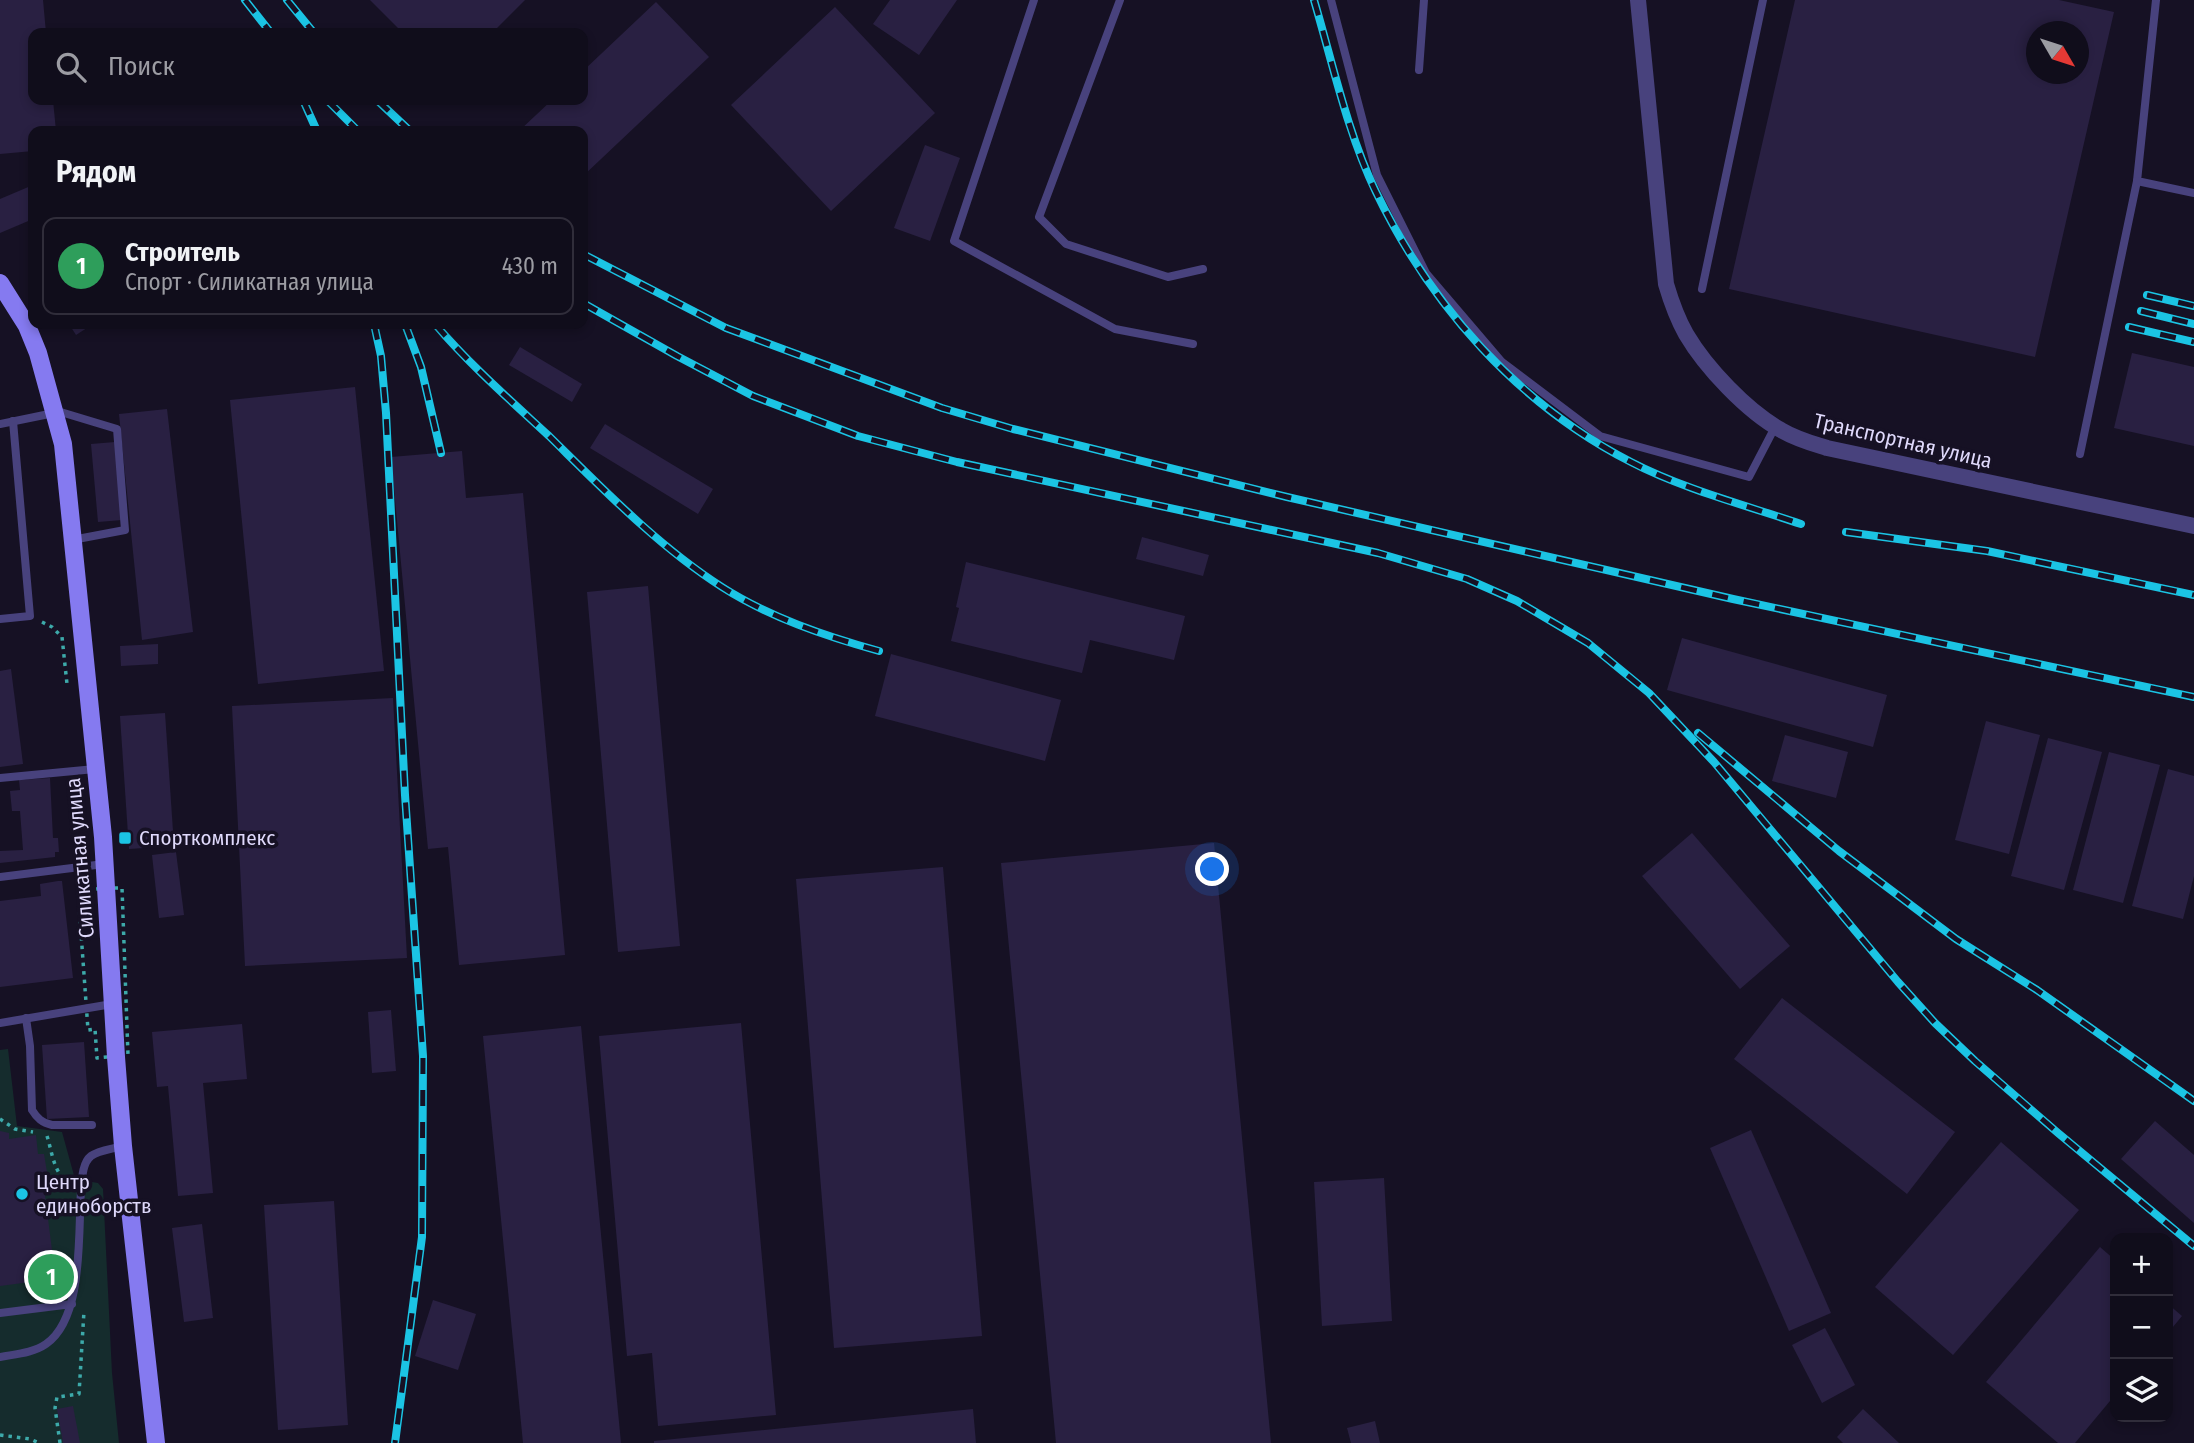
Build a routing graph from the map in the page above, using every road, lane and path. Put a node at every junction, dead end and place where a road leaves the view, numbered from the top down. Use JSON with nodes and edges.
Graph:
{"nodes":[{"id":1,"x":1034,"y":0,"type":"edge"},
{"id":2,"x":1120,"y":0,"type":"edge"},
{"id":3,"x":1332,"y":0,"type":"edge"},
{"id":4,"x":1424,"y":0,"type":"edge"},
{"id":5,"x":1638,"y":0,"type":"edge"},
{"id":6,"x":1763,"y":0,"type":"edge"},
{"id":7,"x":2156,"y":0,"type":"edge"},
{"id":8,"x":1419,"y":70,"type":"dead end"},
{"id":9,"x":2137,"y":181,"type":"junction"},
{"id":10,"x":2194,"y":193,"type":"edge"},
{"id":11,"x":1203,"y":269,"type":"dead end"},
{"id":12,"x":0,"y":283,"type":"edge"},
{"id":13,"x":1702,"y":289,"type":"dead end"},
{"id":14,"x":1193,"y":344,"type":"dead end"},
{"id":15,"x":53,"y":411,"type":"junction"},
{"id":16,"x":13,"y":421,"type":"junction"},
{"id":17,"x":0,"y":424,"type":"edge"},
{"id":18,"x":1775,"y":427,"type":"junction"},
{"id":19,"x":2080,"y":454,"type":"dead end"},
{"id":20,"x":2194,"y":526,"type":"edge"},
{"id":21,"x":72,"y":540,"type":"junction"},
{"id":22,"x":30,"y":616,"type":"junction"},
{"id":23,"x":0,"y":620,"type":"edge"},
{"id":24,"x":68,"y":691,"type":"dead end"},
{"id":25,"x":95,"y":769,"type":"junction"},
{"id":26,"x":0,"y":778,"type":"edge"},
{"id":27,"x":104,"y":864,"type":"junction"},
{"id":28,"x":0,"y":877,"type":"edge"},
{"id":29,"x":112,"y":1004,"type":"junction"},
{"id":30,"x":26,"y":1018,"type":"junction"},
{"id":31,"x":0,"y":1023,"type":"edge"},
{"id":32,"x":0,"y":1119,"type":"edge"},
{"id":33,"x":92,"y":1125,"type":"dead end"},
{"id":34,"x":36,"y":1133,"type":"dead end"},
{"id":35,"x":47,"y":1135,"type":"dead end"},
{"id":36,"x":123,"y":1146,"type":"junction"},
{"id":37,"x":82,"y":1188,"type":"junction"},
{"id":38,"x":72,"y":1304,"type":"junction"},
{"id":39,"x":84,"y":1310,"type":"dead end"},
{"id":40,"x":0,"y":1313,"type":"edge"},
{"id":41,"x":0,"y":1357,"type":"edge"},
{"id":42,"x":0,"y":1435,"type":"edge"},
{"id":43,"x":39,"y":1443,"type":"edge"},
{"id":44,"x":60,"y":1443,"type":"edge"},
{"id":45,"x":156,"y":1443,"type":"edge"}],
"edges":[{"from":1,"to":14,"type":"lane"},
{"from":2,"to":11,"type":"lane"},
{"from":3,"to":18,"type":"lane"},
{"from":4,"to":8,"type":"lane"},
{"from":5,"to":18,"type":"street","name":"Транспортная улица"},
{"from":6,"to":13,"type":"lane"},
{"from":7,"to":9,"type":"lane"},
{"from":9,"to":10,"type":"lane"},
{"from":9,"to":19,"type":"lane"},
{"from":12,"to":15,"type":"street","name":"Силикатная улица"},
{"from":15,"to":16,"type":"lane"},
{"from":15,"to":21,"type":"street","name":"Силикатная улица"},
{"from":15,"to":21,"type":"lane"},
{"from":16,"to":17,"type":"lane"},
{"from":16,"to":22,"type":"lane"},
{"from":18,"to":20,"type":"street","name":"Транспортная улица"},
{"from":21,"to":25,"type":"street","name":"Силикатная улица"},
{"from":22,"to":23,"type":"lane"},
{"from":22,"to":24,"type":"path"},
{"from":25,"to":26,"type":"lane"},
{"from":25,"to":27,"type":"street","name":"Силикатная улица"},
{"from":27,"to":28,"type":"lane"},
{"from":27,"to":29,"type":"street","name":"Силикатная улица"},
{"from":29,"to":30,"type":"lane"},
{"from":29,"to":36,"type":"street","name":"Силикатная улица"},
{"from":30,"to":31,"type":"lane"},
{"from":30,"to":33,"type":"lane"},
{"from":32,"to":34,"type":"path"},
{"from":35,"to":37,"type":"path"},
{"from":36,"to":37,"type":"lane"},
{"from":36,"to":45,"type":"street","name":"Силикатная улица"},
{"from":37,"to":38,"type":"lane"},
{"from":38,"to":40,"type":"lane"},
{"from":38,"to":41,"type":"lane"},
{"from":39,"to":44,"type":"path"},
{"from":42,"to":43,"type":"path"}]}
